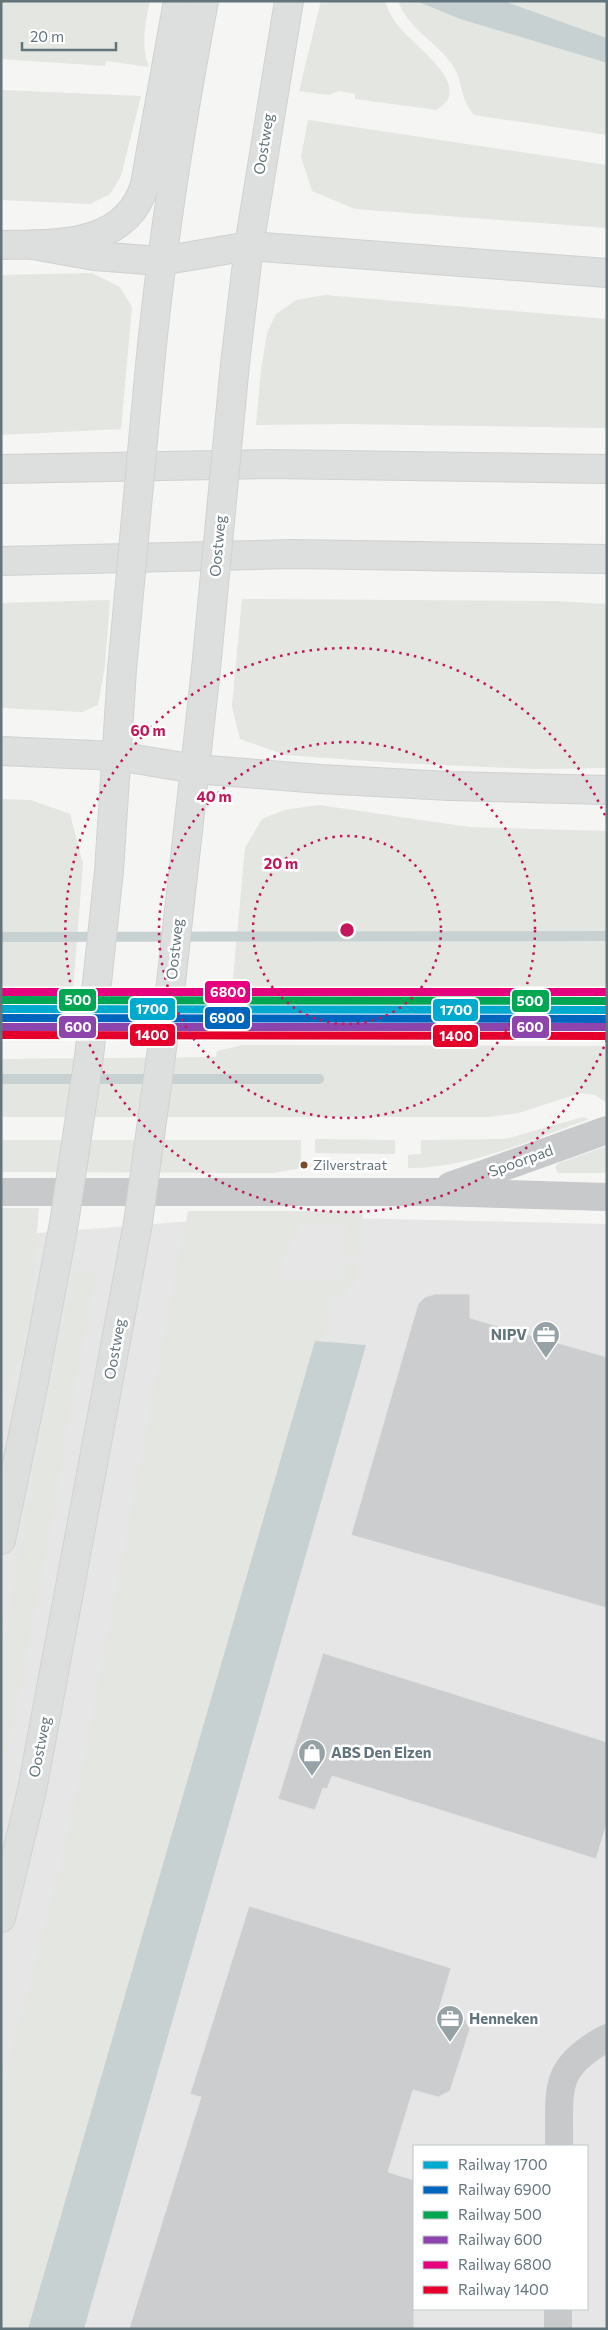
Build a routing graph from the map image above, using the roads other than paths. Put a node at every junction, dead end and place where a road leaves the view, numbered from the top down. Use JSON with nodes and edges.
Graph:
{"nodes":[{"id":1,"x":178,"y":1,"type":"edge"},
{"id":2,"x":204,"y":1,"type":"edge"},
{"id":3,"x":289,"y":1,"type":"edge"},
{"id":4,"x":1,"y":245,"type":"edge"},
{"id":5,"x":33,"y":245,"type":"junction"},
{"id":6,"x":249,"y":246,"type":"junction"},
{"id":7,"x":161,"y":262,"type":"junction"},
{"id":8,"x":607,"y":273,"type":"edge"},
{"id":9,"x":1,"y":469,"type":"edge"},
{"id":10,"x":607,"y":469,"type":"edge"},
{"id":11,"x":607,"y":559,"type":"edge"},
{"id":12,"x":1,"y":560,"type":"edge"},
{"id":13,"x":1,"y":751,"type":"edge"},
{"id":14,"x":117,"y":756,"type":"junction"},
{"id":15,"x":195,"y":769,"type":"junction"},
{"id":16,"x":607,"y":790,"type":"edge"},
{"id":17,"x":607,"y":1130,"type":"edge"},
{"id":18,"x":1,"y":1192,"type":"edge"},
{"id":19,"x":435,"y":1192,"type":"junction"},
{"id":20,"x":607,"y":1196,"type":"edge"},
{"id":21,"x":1,"y":1540,"type":"edge"},
{"id":22,"x":1,"y":1918,"type":"edge"},
{"id":23,"x":607,"y":2038,"type":"edge"},
{"id":24,"x":559,"y":2145,"type":"edge"},
{"id":25,"x":558,"y":2310,"type":"edge"},
{"id":26,"x":558,"y":2329,"type":"edge"}],
"edges":[{"from":1,"to":5,"type":"main road"},
{"from":2,"to":7,"type":"main road"},
{"from":3,"to":6,"type":"main road","name":"Oostweg"},
{"from":4,"to":5,"type":"main road"},
{"from":5,"to":7,"type":"main road"},
{"from":6,"to":7,"type":"main road"},
{"from":6,"to":8,"type":"main road"},
{"from":6,"to":15,"type":"main road","name":"Oostweg","bridge":true},
{"from":7,"to":14,"type":"main road","bridge":true},
{"from":9,"to":10,"type":"main road"},
{"from":11,"to":12,"type":"main road"},
{"from":13,"to":14,"type":"main road"},
{"from":14,"to":15,"type":"main road"},
{"from":14,"to":21,"type":"main road","bridge":true},
{"from":15,"to":16,"type":"main road"},
{"from":15,"to":22,"type":"main road","name":"Oostweg","bridge":true},
{"from":17,"to":19,"type":"street","name":"Spoorpad"},
{"from":18,"to":19,"type":"street"},
{"from":19,"to":20,"type":"street"},
{"from":23,"to":24,"type":"street"},
{"from":25,"to":26,"type":"street"}]}
